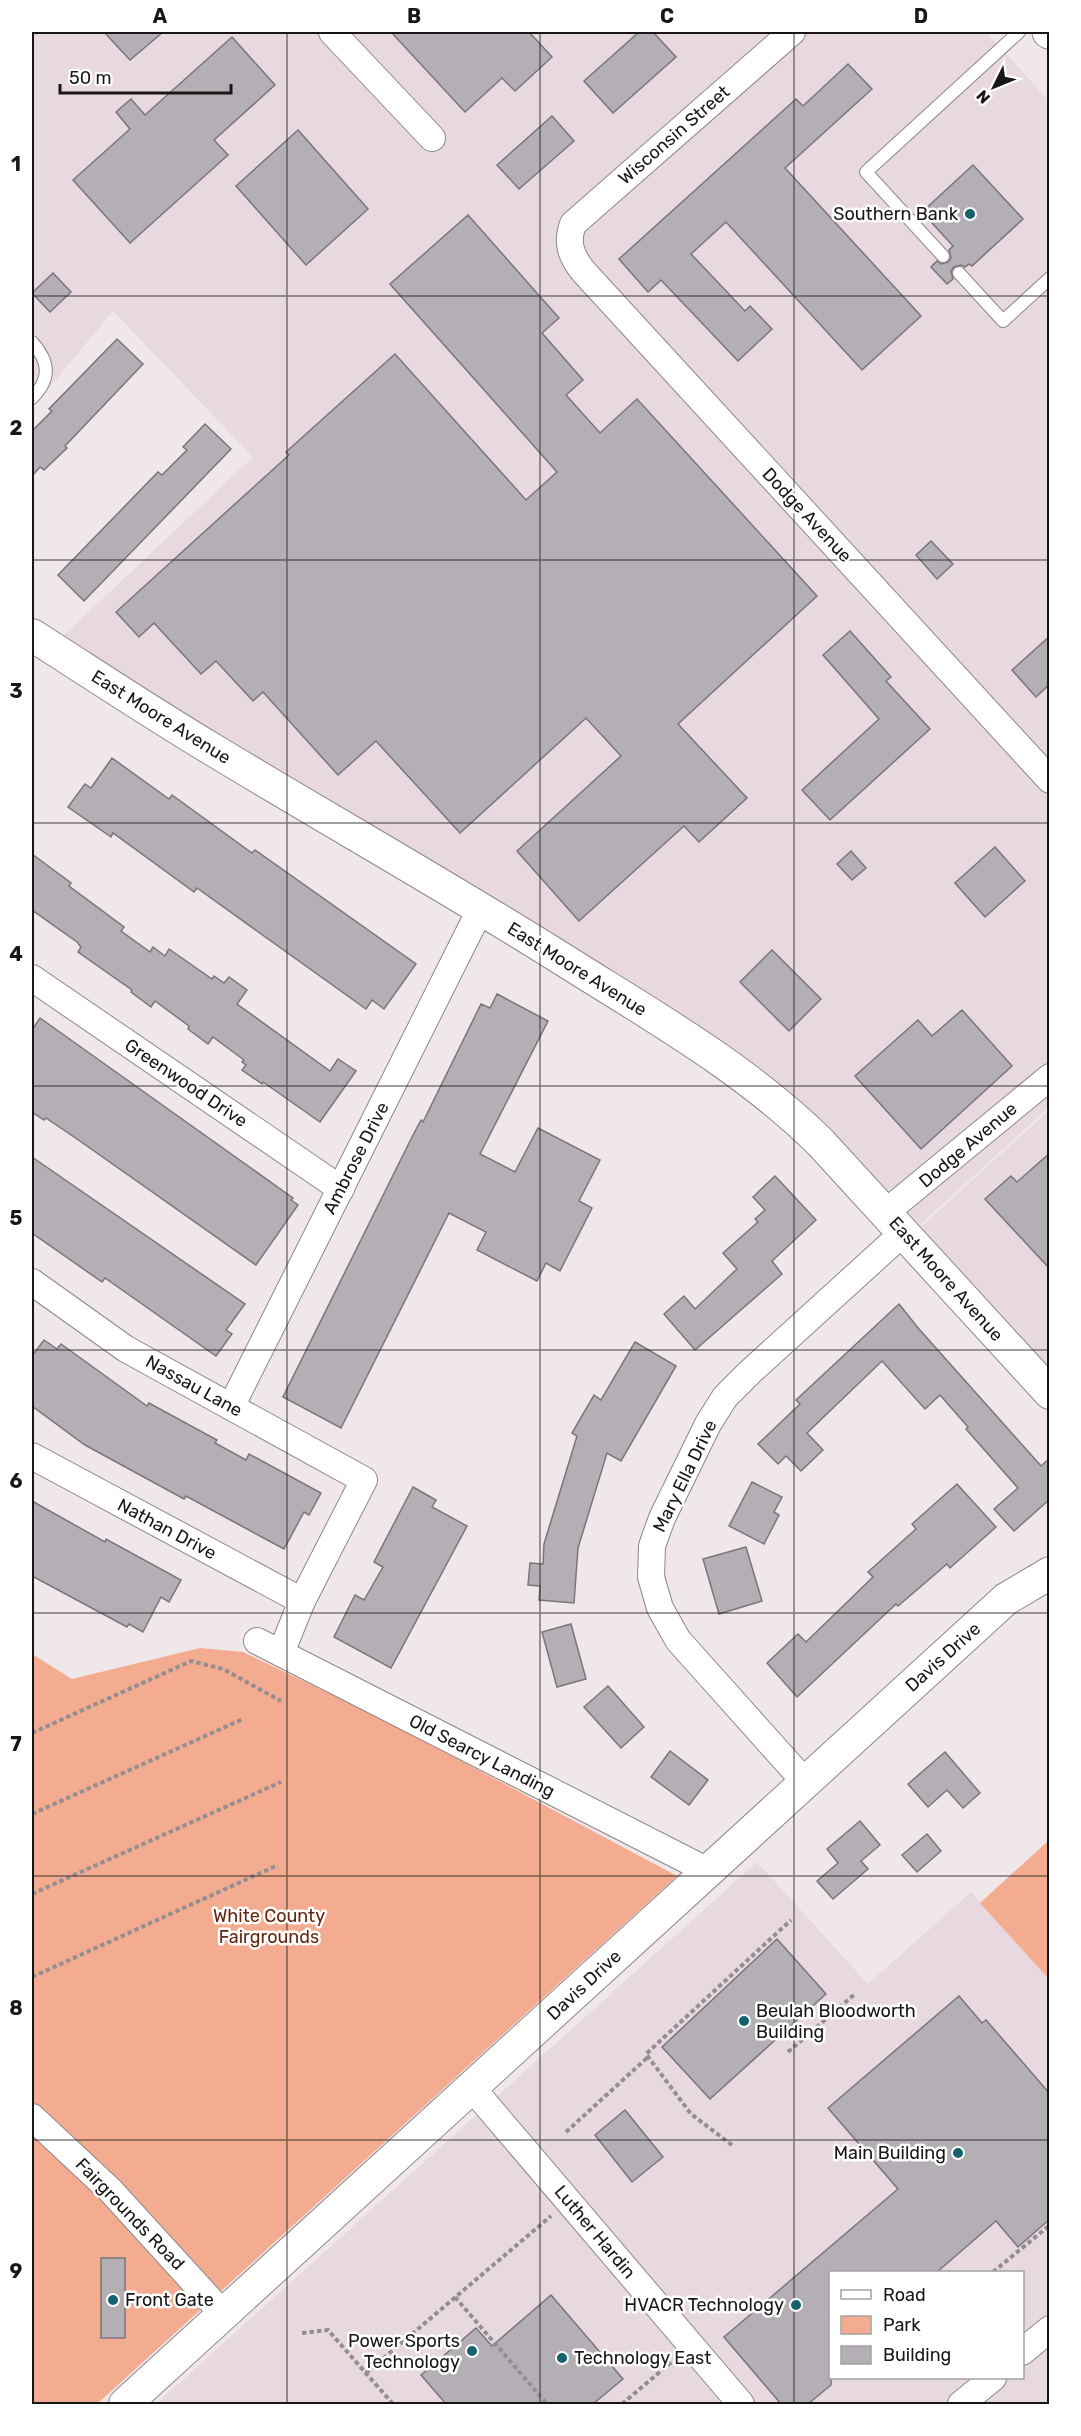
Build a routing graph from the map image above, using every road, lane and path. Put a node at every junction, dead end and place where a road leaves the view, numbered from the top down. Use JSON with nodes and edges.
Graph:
{"nodes":[{"id":1,"x":332,"y":32,"type":"edge"},
{"id":2,"x":792,"y":32,"type":"edge"},
{"id":3,"x":1019,"y":32,"type":"edge"},
{"id":4,"x":432,"y":138,"type":"dead end"},
{"id":5,"x":569,"y":247,"type":"joint"},
{"id":6,"x":943,"y":256,"type":"dead end"},
{"id":7,"x":959,"y":273,"type":"dead end"},
{"id":8,"x":1050,"y":278,"type":"edge"},
{"id":9,"x":32,"y":342,"type":"edge"},
{"id":10,"x":32,"y":398,"type":"edge"},
{"id":11,"x":32,"y":635,"type":"edge"},
{"id":12,"x":1050,"y":780,"type":"edge"},
{"id":13,"x":481,"y":908,"type":"junction"},
{"id":14,"x":32,"y":978,"type":"edge"},
{"id":15,"x":1050,"y":1077,"type":"edge"},
{"id":16,"x":341,"y":1189,"type":"junction"},
{"id":17,"x":895,"y":1222,"type":"junction"},
{"id":18,"x":32,"y":1282,"type":"edge"},
{"id":19,"x":1050,"y":1393,"type":"edge"},
{"id":20,"x":231,"y":1407,"type":"junction"},
{"id":21,"x":32,"y":1456,"type":"edge"},
{"id":22,"x":1050,"y":1574,"type":"edge"},
{"id":23,"x":302,"y":1601,"type":"junction"},
{"id":24,"x":256,"y":1641,"type":"dead end"},
{"id":25,"x":281,"y":1653,"type":"junction"},
{"id":26,"x":281,"y":1701,"type":"dead end"},
{"id":27,"x":243,"y":1719,"type":"dead end"},
{"id":28,"x":32,"y":1733,"type":"edge"},
{"id":29,"x":281,"y":1782,"type":"dead end"},
{"id":30,"x":805,"y":1782,"type":"junction"},
{"id":31,"x":32,"y":1814,"type":"edge"},
{"id":32,"x":278,"y":1865,"type":"dead end"},
{"id":33,"x":708,"y":1871,"type":"junction"},
{"id":34,"x":32,"y":1894,"type":"edge"},
{"id":35,"x":791,"y":1920,"type":"dead end"},
{"id":36,"x":32,"y":1977,"type":"edge"},
{"id":37,"x":856,"y":1993,"type":"dead end"},
{"id":38,"x":788,"y":2052,"type":"dead end"},
{"id":39,"x":648,"y":2056,"type":"junction"},
{"id":40,"x":472,"y":2088,"type":"junction"},
{"id":41,"x":32,"y":2117,"type":"edge"},
{"id":42,"x":566,"y":2132,"type":"dead end"},
{"id":43,"x":732,"y":2145,"type":"dead end"},
{"id":44,"x":559,"y":2224,"type":"dead end"},
{"id":45,"x":1050,"y":2224,"type":"edge"},
{"id":46,"x":994,"y":2271,"type":"edge"},
{"id":47,"x":455,"y":2297,"type":"junction"},
{"id":48,"x":224,"y":2315,"type":"junction"},
{"id":49,"x":1050,"y":2329,"type":"edge"},
{"id":50,"x":302,"y":2333,"type":"dead end"},
{"id":51,"x":667,"y":2350,"type":"dead end"},
{"id":52,"x":1024,"y":2351,"type":"edge"},
{"id":53,"x":681,"y":2354,"type":"dead end"},
{"id":54,"x":674,"y":2360,"type":"junction"},
{"id":55,"x":682,"y":2368,"type":"dead end"},
{"id":56,"x":366,"y":2373,"type":"junction"},
{"id":57,"x":992,"y":2379,"type":"edge"},
{"id":58,"x":125,"y":2404,"type":"edge"},
{"id":59,"x":393,"y":2404,"type":"edge"},
{"id":60,"x":547,"y":2404,"type":"edge"},
{"id":61,"x":622,"y":2404,"type":"edge"},
{"id":62,"x":741,"y":2404,"type":"edge"},
{"id":63,"x":961,"y":2404,"type":"edge"}],
"edges":[{"from":1,"to":4,"type":"street"},
{"from":2,"to":5,"type":"street","name":"Wisconsin Street"},
{"from":3,"to":6,"type":"lane"},
{"from":5,"to":12,"type":"street","name":"Dodge Avenue"},
{"from":7,"to":8,"type":"lane"},
{"from":9,"to":10,"type":"lane"},
{"from":11,"to":13,"type":"street","name":"East Moore Avenue"},
{"from":13,"to":16,"type":"street","name":"Ambrose Drive"},
{"from":13,"to":17,"type":"street","name":"East Moore Avenue"},
{"from":14,"to":16,"type":"street","name":"Greenwood Drive"},
{"from":15,"to":17,"type":"street","name":"Dodge Avenue"},
{"from":16,"to":20,"type":"street","name":"Ambrose Drive"},
{"from":17,"to":19,"type":"street","name":"East Moore Avenue"},
{"from":17,"to":30,"type":"street","name":"Mary Ella Drive"},
{"from":18,"to":20,"type":"street","name":"Nassau Lane"},
{"from":20,"to":23,"type":"street","name":"Nassau Lane"},
{"from":21,"to":23,"type":"street","name":"Nathan Drive"},
{"from":22,"to":30,"type":"street","name":"Davis Drive"},
{"from":23,"to":25,"type":"street"},
{"from":24,"to":25,"type":"street","name":"Old Searcy Landing"},
{"from":25,"to":33,"type":"street","name":"Old Searcy Landing"},
{"from":26,"to":28,"type":"path"},
{"from":27,"to":31,"type":"path"},
{"from":29,"to":34,"type":"path"},
{"from":30,"to":33,"type":"street","name":"Davis Drive"},
{"from":32,"to":36,"type":"path"},
{"from":33,"to":40,"type":"street","name":"Davis Drive"},
{"from":35,"to":39,"type":"path"},
{"from":37,"to":38,"type":"path"},
{"from":39,"to":42,"type":"path"},
{"from":39,"to":43,"type":"path"},
{"from":40,"to":48,"type":"street","name":"Davis Drive"},
{"from":40,"to":62,"type":"street","name":"Luther Hardin"},
{"from":41,"to":48,"type":"street","name":"Fairgrounds Road"},
{"from":44,"to":47,"type":"path"},
{"from":45,"to":46,"type":"path"},
{"from":47,"to":56,"type":"path"},
{"from":47,"to":60,"type":"path"},
{"from":48,"to":58,"type":"street","name":"Davis Drive"},
{"from":49,"to":52,"type":"street"},
{"from":50,"to":56,"type":"path"},
{"from":51,"to":54,"type":"path"},
{"from":53,"to":54,"type":"path"},
{"from":54,"to":55,"type":"path"},
{"from":54,"to":61,"type":"path"},
{"from":56,"to":59,"type":"path"},
{"from":57,"to":63,"type":"street"}]}
